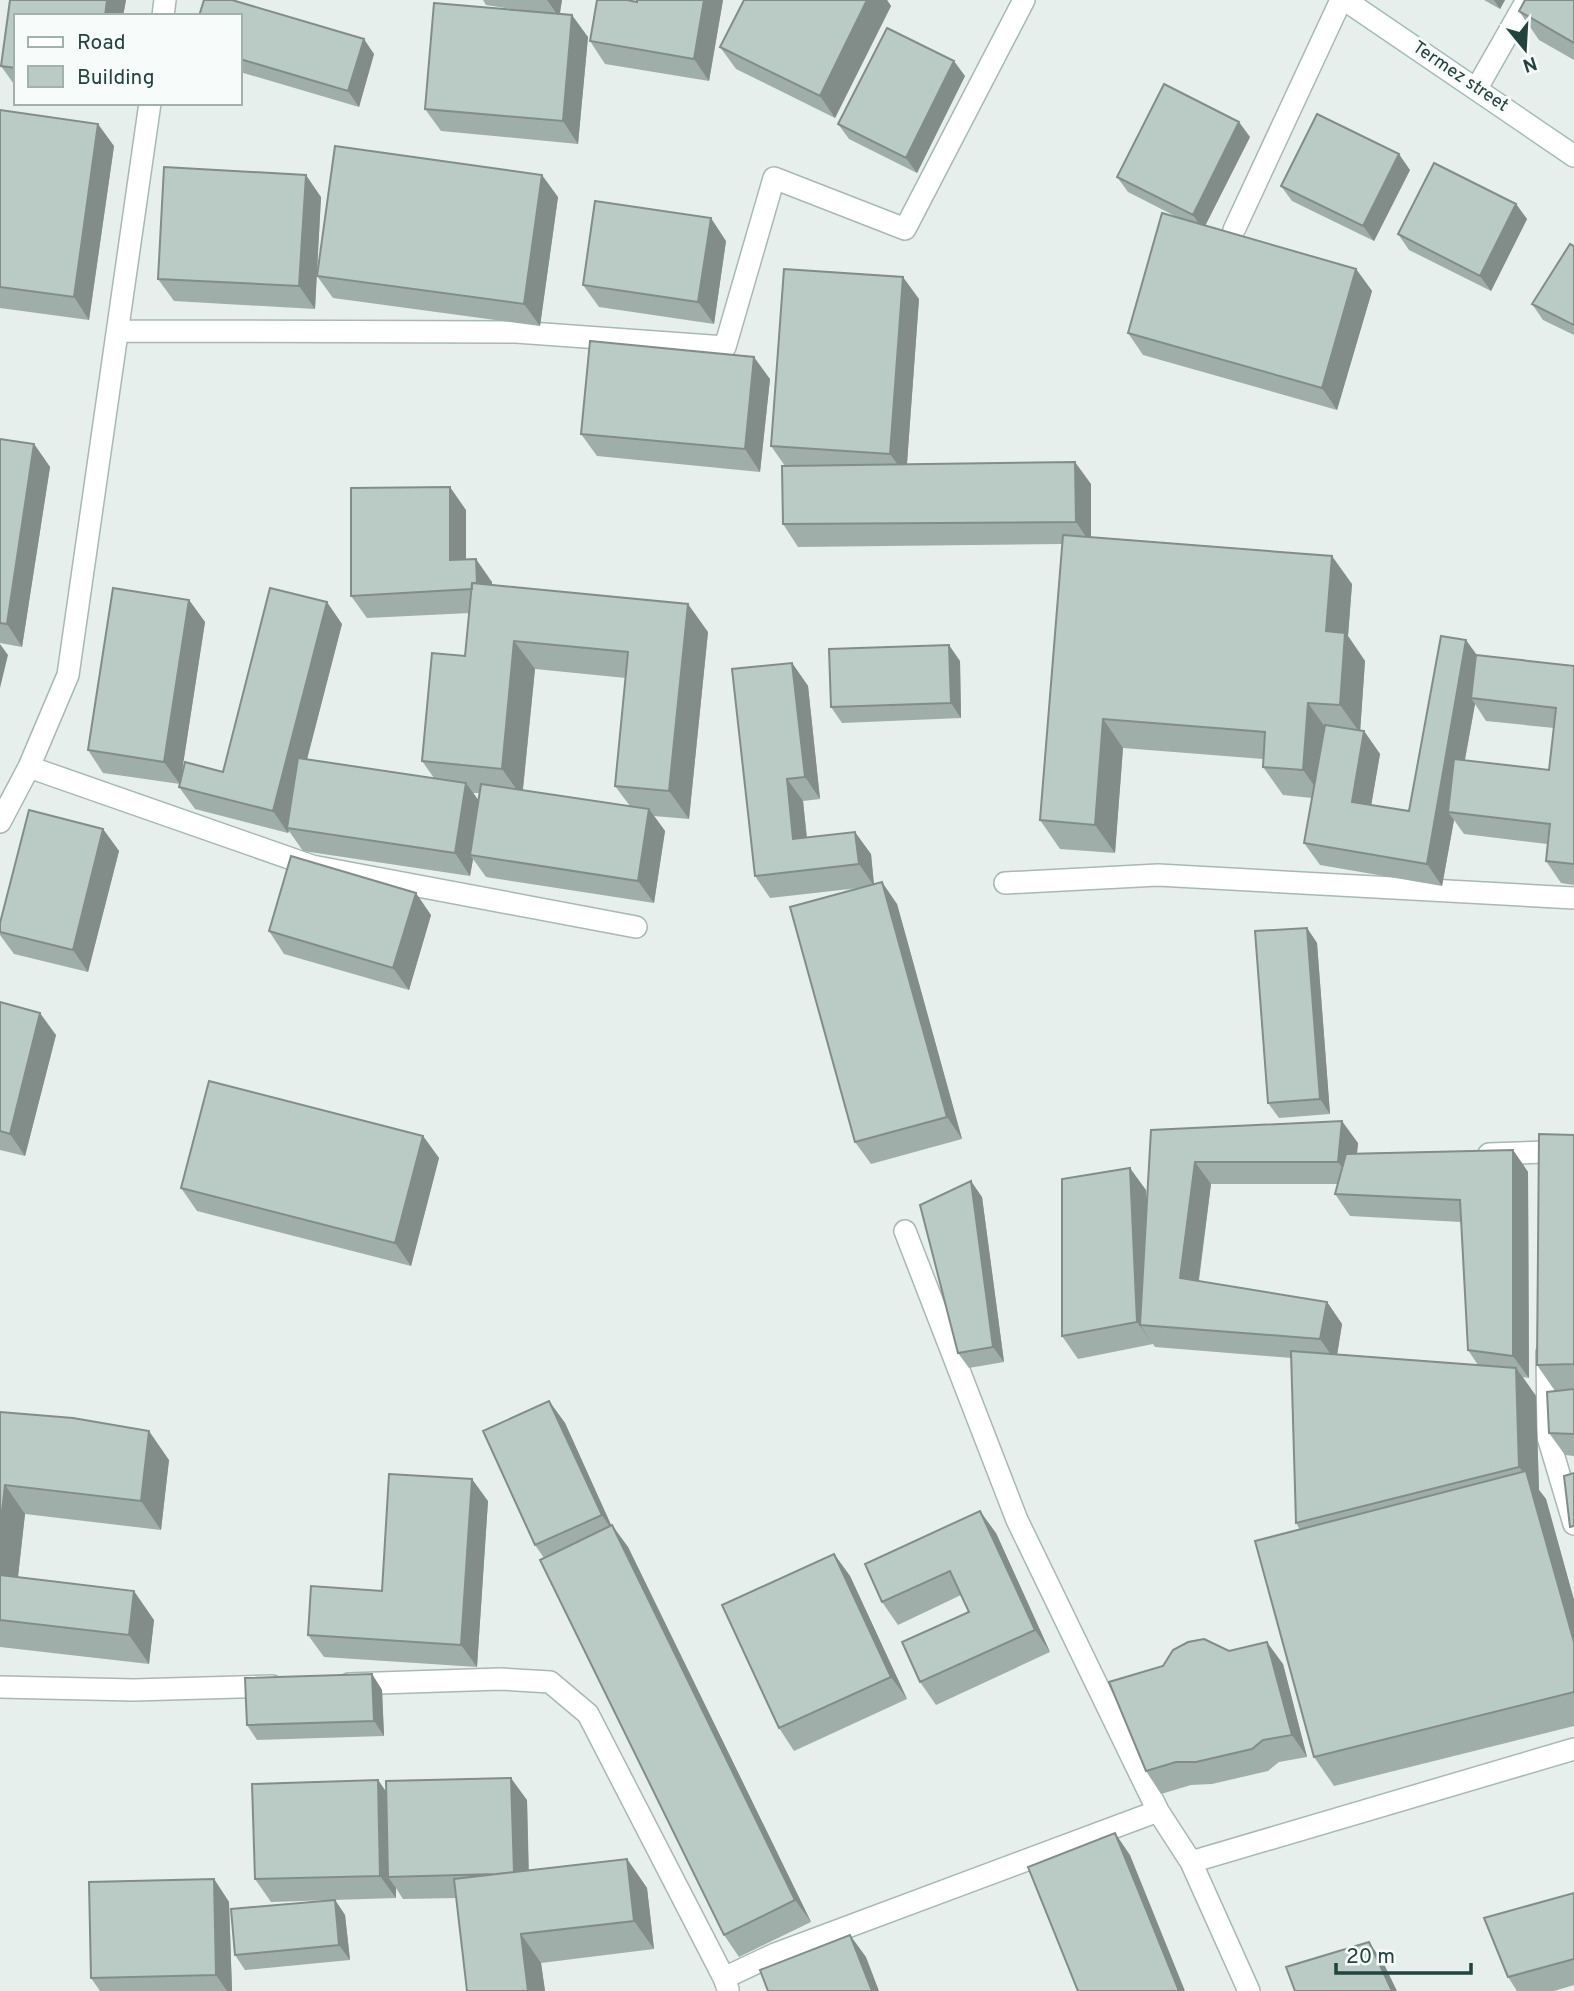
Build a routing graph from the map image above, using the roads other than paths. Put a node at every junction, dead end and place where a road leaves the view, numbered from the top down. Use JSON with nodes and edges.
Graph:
{"nodes":[{"id":1,"x":1024,"y":0,"type":"edge"},
{"id":2,"x":1343,"y":0,"type":"edge"},
{"id":3,"x":1527,"y":0,"type":"edge"},
{"id":4,"x":1477,"y":88,"type":"junction"},
{"id":5,"x":150,"y":105,"type":"edge"},
{"id":6,"x":1574,"y":156,"type":"edge"},
{"id":7,"x":1234,"y":230,"type":"dead end"},
{"id":8,"x":118,"y":331,"type":"junction"},
{"id":9,"x":29,"y":766,"type":"junction"},
{"id":10,"x":0,"y":822,"type":"edge"},
{"id":11,"x":1005,"y":883,"type":"dead end"},
{"id":12,"x":1574,"y":898,"type":"edge"},
{"id":13,"x":636,"y":927,"type":"dead end"},
{"id":14,"x":1574,"y":1151,"type":"edge"},
{"id":15,"x":1545,"y":1152,"type":"junction"},
{"id":16,"x":1464,"y":1155,"type":"edge"},
{"id":17,"x":1546,"y":1179,"type":"edge"},
{"id":18,"x":905,"y":1231,"type":"dead end"},
{"id":19,"x":1547,"y":1328,"type":"edge"},
{"id":20,"x":1574,"y":1524,"type":"edge"},
{"id":21,"x":324,"y":1684,"type":"edge"},
{"id":22,"x":296,"y":1685,"type":"edge"},
{"id":23,"x":0,"y":1687,"type":"edge"},
{"id":24,"x":1574,"y":1749,"type":"edge"},
{"id":25,"x":1158,"y":1811,"type":"junction"},
{"id":26,"x":1191,"y":1861,"type":"junction"},
{"id":27,"x":726,"y":1984,"type":"edge"},
{"id":28,"x":1249,"y":1991,"type":"edge"}],
"edges":[{"from":1,"to":8,"type":"street"},
{"from":2,"to":4,"type":"street","name":"Termez street"},
{"from":2,"to":7,"type":"street"},
{"from":3,"to":4,"type":"street"},
{"from":4,"to":6,"type":"street","name":"Termez street"},
{"from":5,"to":8,"type":"street"},
{"from":8,"to":9,"type":"street"},
{"from":9,"to":10,"type":"street"},
{"from":9,"to":13,"type":"street"},
{"from":11,"to":12,"type":"street"},
{"from":14,"to":15,"type":"street"},
{"from":15,"to":16,"type":"street"},
{"from":15,"to":17,"type":"street"},
{"from":18,"to":25,"type":"street"},
{"from":19,"to":20,"type":"street"},
{"from":21,"to":27,"type":"street"},
{"from":22,"to":23,"type":"street"},
{"from":24,"to":26,"type":"street"},
{"from":25,"to":26,"type":"street"},
{"from":25,"to":27,"type":"street"},
{"from":26,"to":28,"type":"street"}]}
